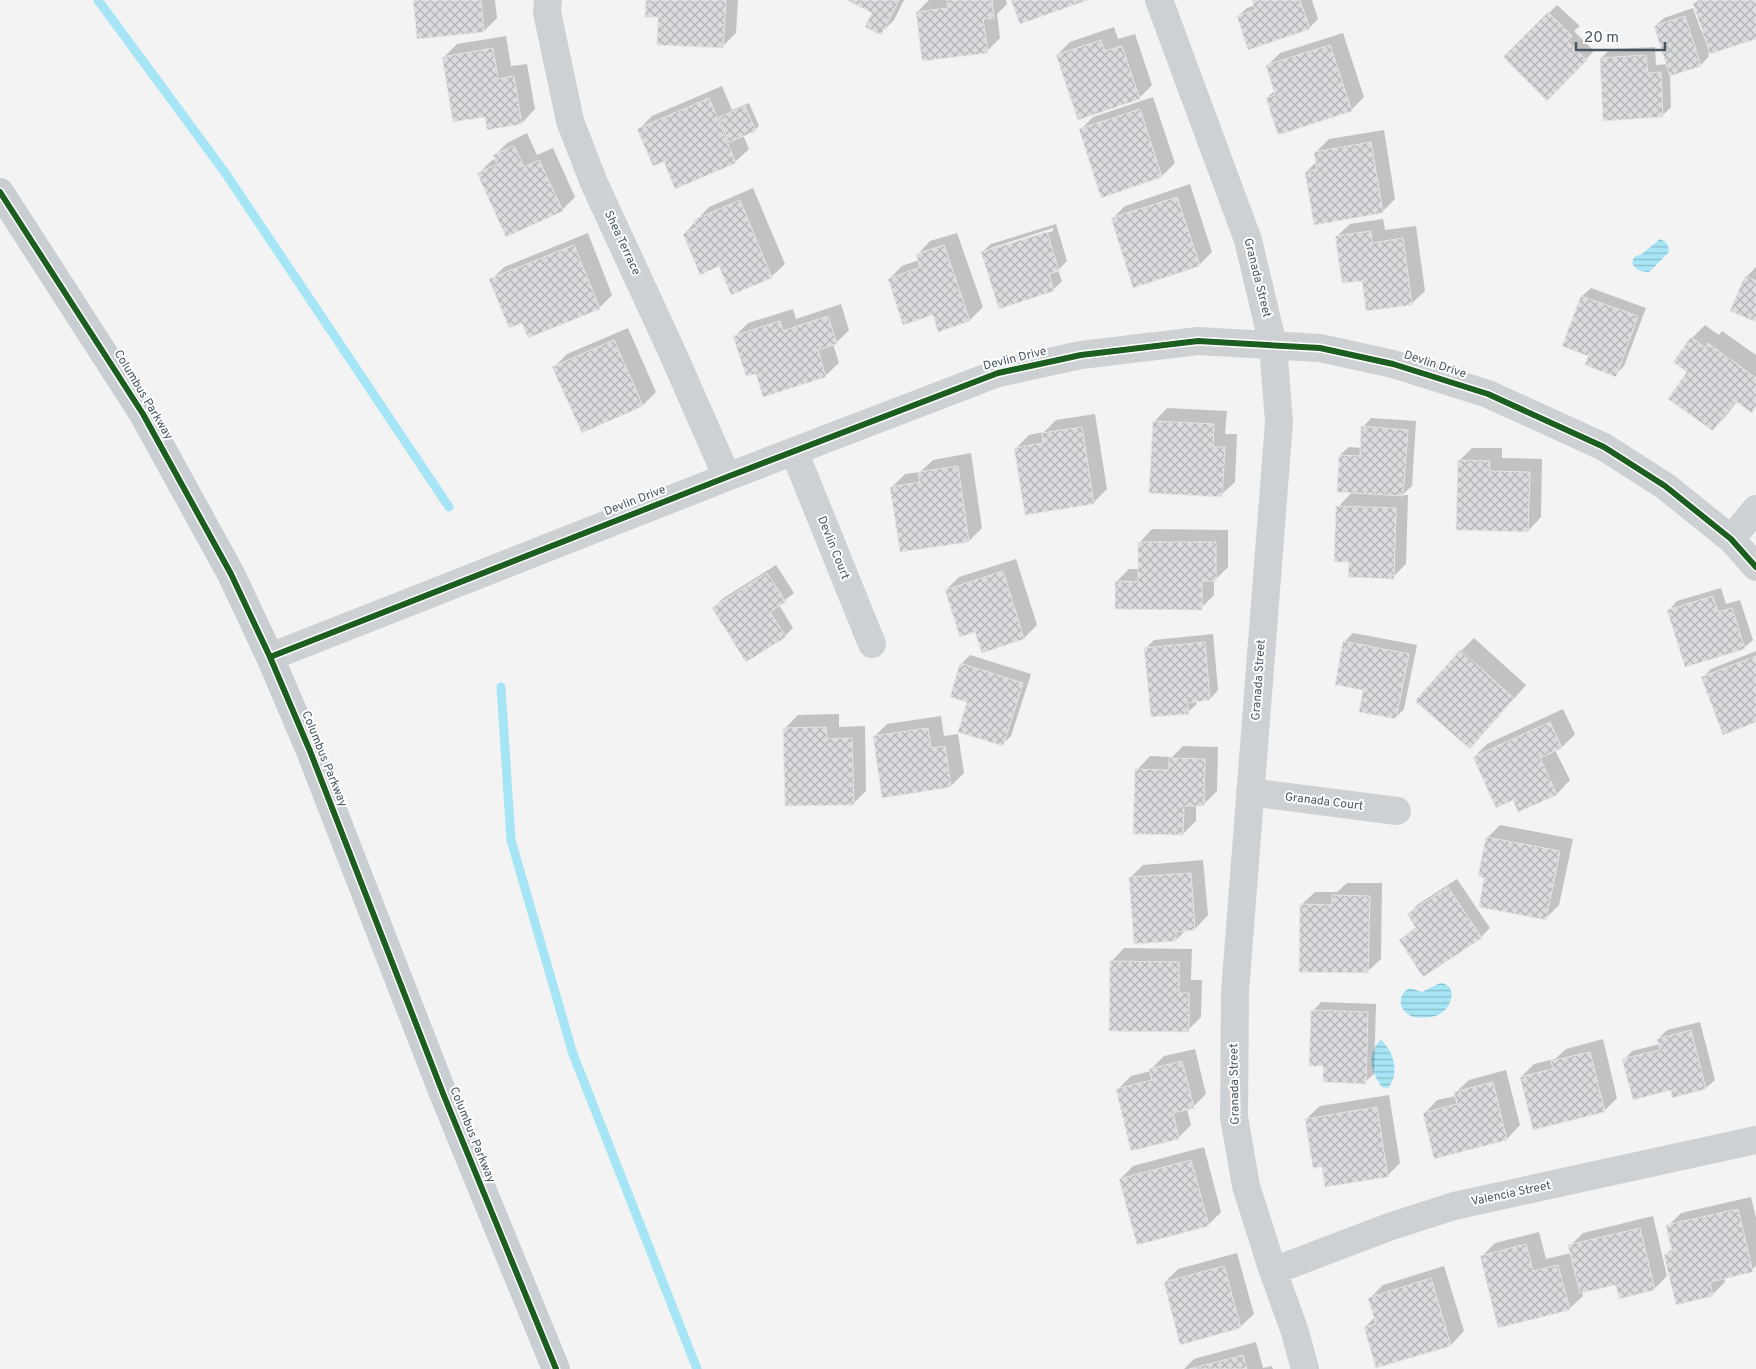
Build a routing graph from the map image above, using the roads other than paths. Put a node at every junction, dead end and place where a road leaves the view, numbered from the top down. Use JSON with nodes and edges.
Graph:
{"nodes":[{"id":1,"x":548,"y":0,"type":"edge"},
{"id":2,"x":1159,"y":0,"type":"edge"},
{"id":3,"x":0,"y":192,"type":"edge"},
{"id":4,"x":1273,"y":345,"type":"junction"},
{"id":5,"x":794,"y":451,"type":"junction"},
{"id":6,"x":727,"y":477,"type":"junction"},
{"id":7,"x":1756,"y":509,"type":"edge"},
{"id":8,"x":1731,"y":539,"type":"junction"},
{"id":9,"x":1756,"y":567,"type":"edge"},
{"id":10,"x":872,"y":644,"type":"dead end"},
{"id":11,"x":270,"y":656,"type":"junction"},
{"id":12,"x":1250,"y":792,"type":"junction"},
{"id":13,"x":1397,"y":811,"type":"dead end"},
{"id":14,"x":1756,"y":1140,"type":"edge"},
{"id":15,"x":1273,"y":1271,"type":"junction"},
{"id":16,"x":556,"y":1369,"type":"edge"},
{"id":17,"x":1305,"y":1369,"type":"edge"}],
"edges":[{"from":1,"to":6,"type":"street","name":"Shea Terrace"},
{"from":2,"to":4,"type":"street","name":"Granada Street"},
{"from":3,"to":11,"type":"main road","name":"Columbus Parkway"},
{"from":4,"to":5,"type":"street","name":"Devlin Drive"},
{"from":4,"to":8,"type":"street","name":"Devlin Drive"},
{"from":4,"to":12,"type":"street","name":"Granada Street"},
{"from":5,"to":6,"type":"street","name":"Devlin Drive"},
{"from":5,"to":10,"type":"street","name":"Devlin Court"},
{"from":6,"to":11,"type":"street","name":"Devlin Drive"},
{"from":7,"to":8,"type":"street"},
{"from":8,"to":9,"type":"street","name":"Devlin Drive"},
{"from":11,"to":16,"type":"main road","name":"Columbus Parkway"},
{"from":12,"to":13,"type":"street","name":"Granada Court"},
{"from":12,"to":15,"type":"street","name":"Granada Street"},
{"from":14,"to":15,"type":"street","name":"Valencia Street"},
{"from":15,"to":17,"type":"street","name":"Granada Street"}]}
